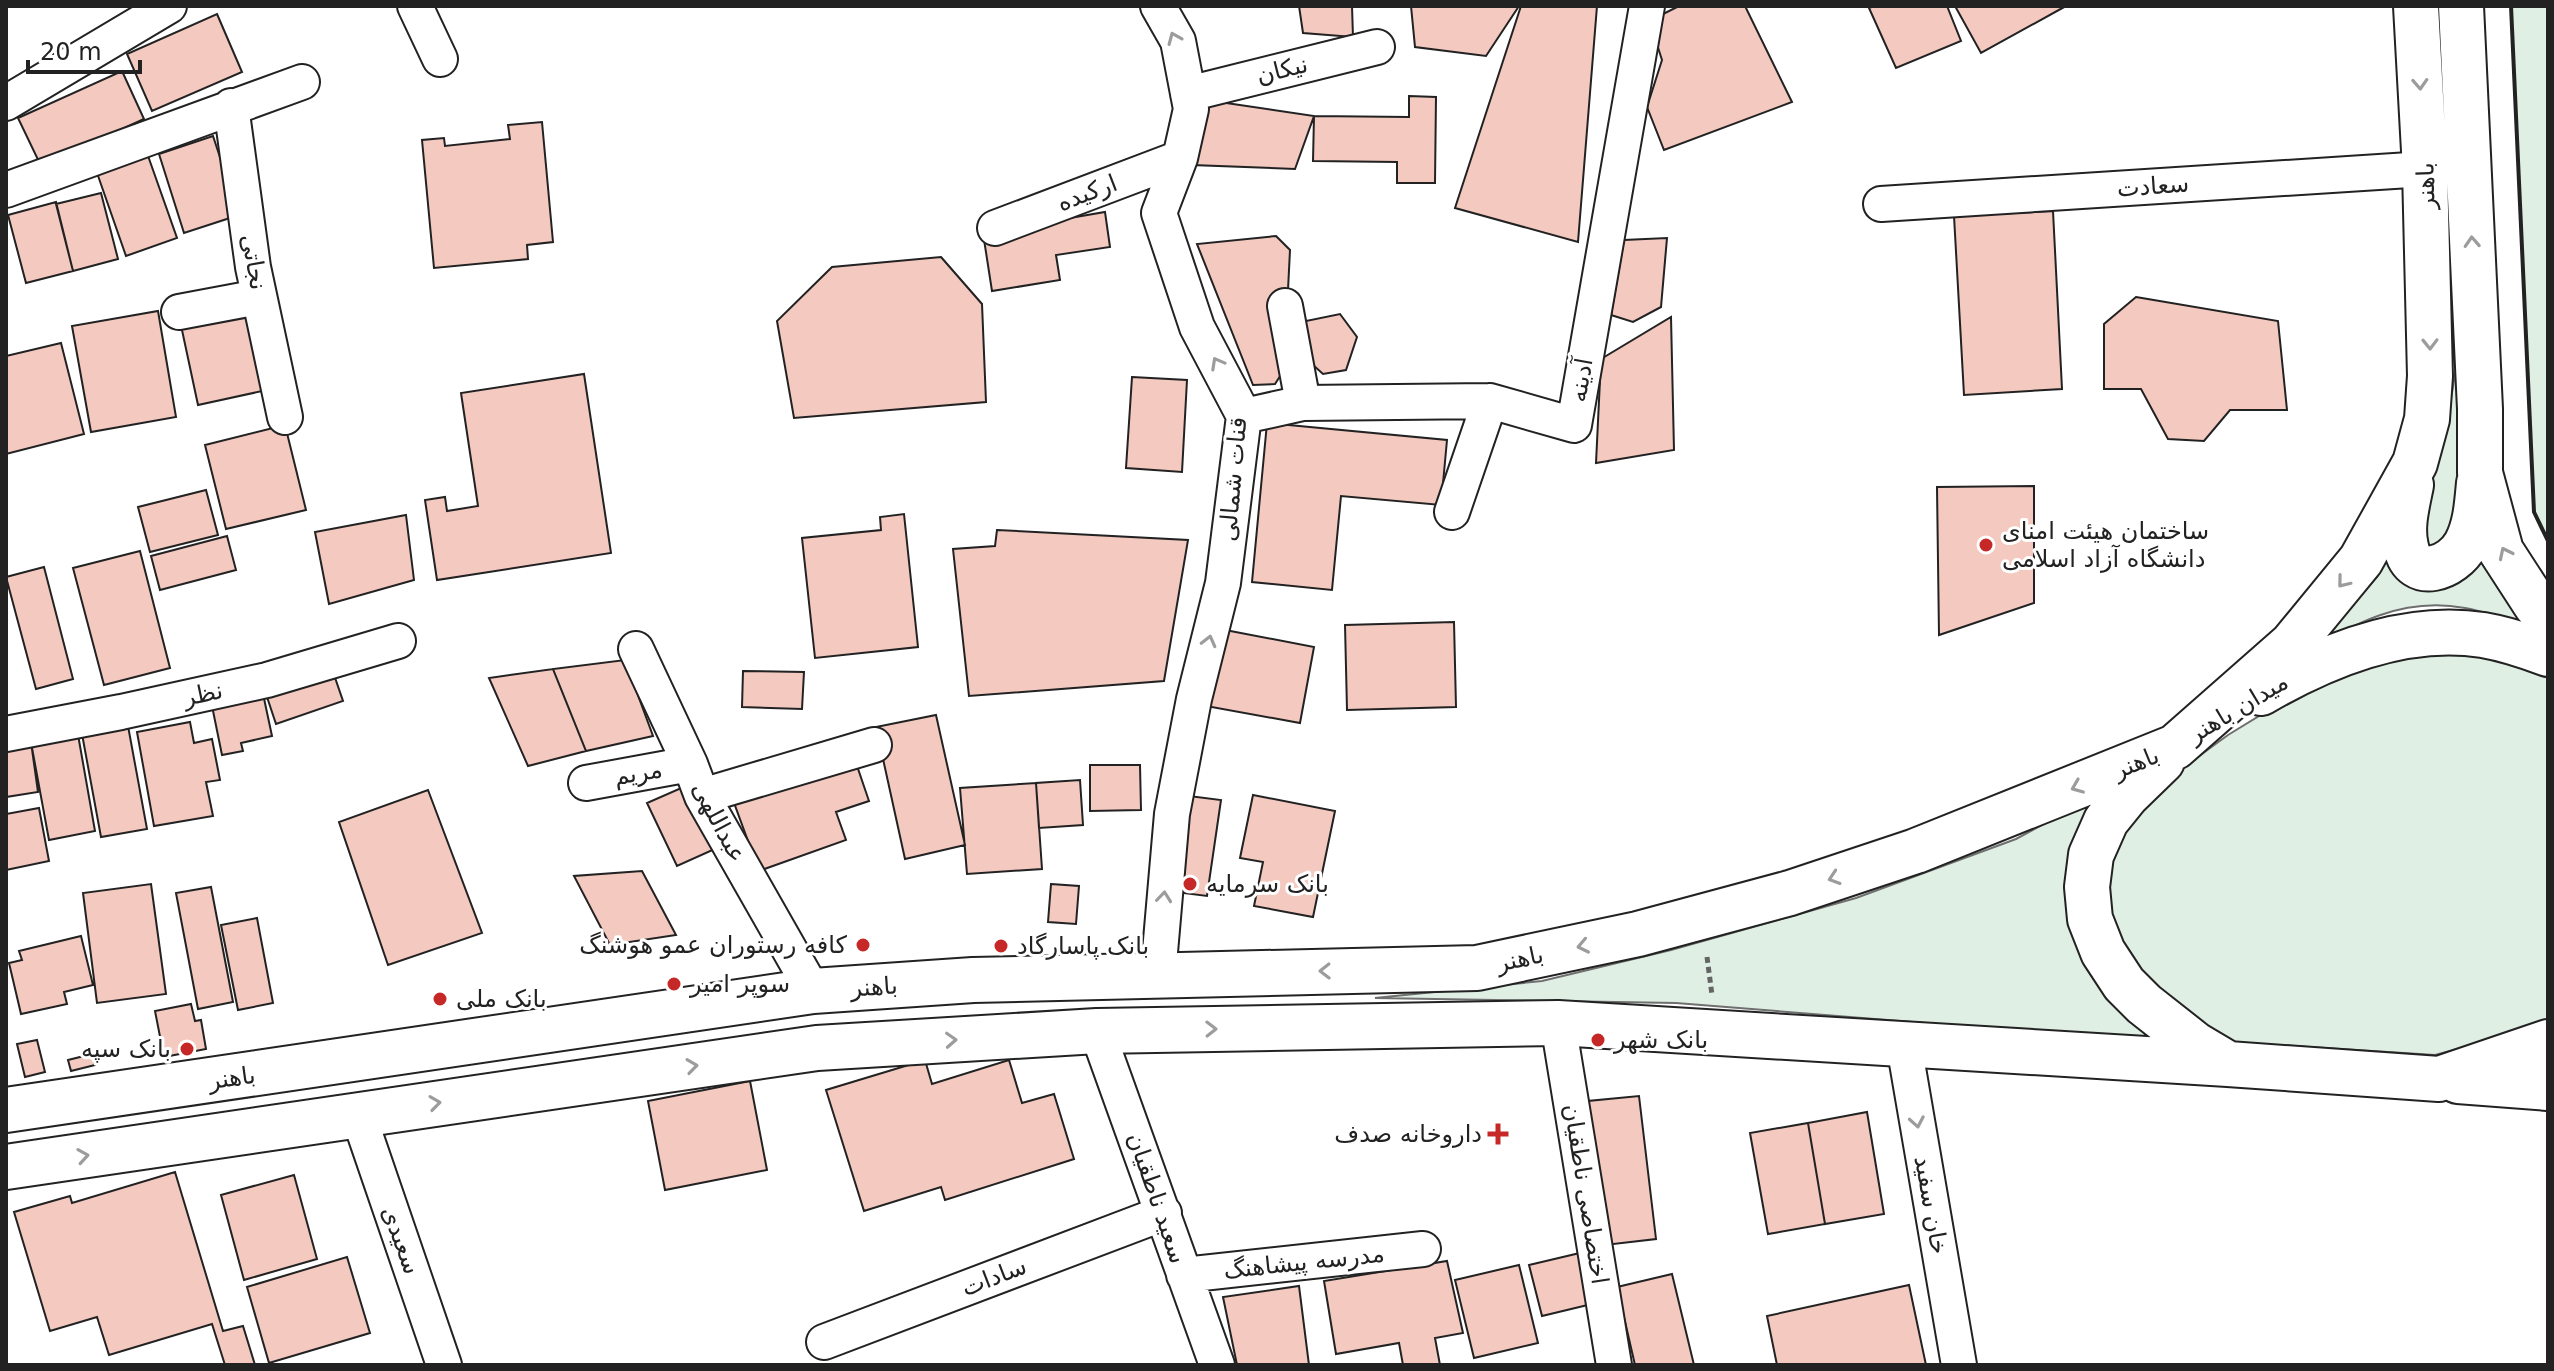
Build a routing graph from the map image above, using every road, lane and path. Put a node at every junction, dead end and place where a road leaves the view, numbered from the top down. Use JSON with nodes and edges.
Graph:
{"nodes":[{"id":1,"x":169,"y":6,"type":"edge"},
{"id":2,"x":415,"y":6,"type":"edge"},
{"id":3,"x":1158,"y":6,"type":"edge"},
{"id":4,"x":1647,"y":6,"type":"edge"},
{"id":5,"x":2416,"y":6,"type":"edge"},
{"id":6,"x":2461,"y":6,"type":"edge"},
{"id":7,"x":1377,"y":47,"type":"dead end"},
{"id":8,"x":440,"y":59,"type":"dead end"},
{"id":9,"x":302,"y":82,"type":"dead end"},
{"id":10,"x":1188,"y":94,"type":"junction"},
{"id":11,"x":6,"y":103,"type":"edge"},
{"id":12,"x":231,"y":106,"type":"junction"},
{"id":13,"x":1180,"y":158,"type":"junction"},
{"id":14,"x":2425,"y":169,"type":"junction"},
{"id":15,"x":6,"y":190,"type":"edge"},
{"id":16,"x":1881,"y":204,"type":"dead end"},
{"id":17,"x":995,"y":228,"type":"dead end"},
{"id":18,"x":259,"y":297,"type":"junction"},
{"id":19,"x":1285,"y":306,"type":"dead end"},
{"id":20,"x":179,"y":312,"type":"dead end"},
{"id":21,"x":1490,"y":401,"type":"junction"},
{"id":22,"x":1303,"y":403,"type":"junction"},
{"id":23,"x":1244,"y":416,"type":"junction"},
{"id":24,"x":285,"y":417,"type":"dead end"},
{"id":25,"x":2415,"y":463,"type":"junction"},
{"id":26,"x":2480,"y":473,"type":"junction"},
{"id":27,"x":1452,"y":512,"type":"dead end"},
{"id":28,"x":2548,"y":618,"type":"edge"},
{"id":29,"x":398,"y":641,"type":"dead end"},
{"id":30,"x":636,"y":649,"type":"dead end"},
{"id":31,"x":2548,"y":654,"type":"edge"},
{"id":32,"x":6,"y":734,"type":"edge"},
{"id":33,"x":874,"y":745,"type":"dead end"},
{"id":34,"x":2175,"y":747,"type":"junction"},
{"id":35,"x":690,"y":764,"type":"junction"},
{"id":36,"x":586,"y":783,"type":"dead end"},
{"id":37,"x":702,"y":796,"type":"junction"},
{"id":38,"x":1702,"y":916,"type":"junction"},
{"id":39,"x":1158,"y":975,"type":"junction"},
{"id":40,"x":813,"y":991,"type":"junction"},
{"id":41,"x":1558,"y":1023,"type":"junction"},
{"id":42,"x":1097,"y":1031,"type":"junction"},
{"id":43,"x":1716,"y":1033,"type":"junction"},
{"id":44,"x":2548,"y":1042,"type":"edge"},
{"id":45,"x":1904,"y":1045,"type":"junction"},
{"id":46,"x":2228,"y":1064,"type":"junction"},
{"id":47,"x":2439,"y":1079,"type":"junction"},
{"id":48,"x":2548,"y":1088,"type":"edge"},
{"id":49,"x":6,"y":1110,"type":"edge"},
{"id":50,"x":358,"y":1114,"type":"junction"},
{"id":51,"x":6,"y":1167,"type":"edge"},
{"id":52,"x":1164,"y":1213,"type":"junction"},
{"id":53,"x":1423,"y":1249,"type":"dead end"},
{"id":54,"x":1184,"y":1275,"type":"junction"},
{"id":55,"x":824,"y":1342,"type":"dead end"},
{"id":56,"x":444,"y":1365,"type":"edge"},
{"id":57,"x":1217,"y":1365,"type":"edge"},
{"id":58,"x":1614,"y":1365,"type":"edge"},
{"id":59,"x":1959,"y":1365,"type":"edge"}],
"edges":[{"from":1,"to":11,"type":"street"},
{"from":2,"to":8,"type":"street"},
{"from":10,"to":3,"type":"street","name":"قنات شمالى","one_way":true},
{"from":4,"to":21,"type":"street","name":"آدینه"},
{"from":5,"to":14,"type":"main road","name":"باهنر","one_way":true},
{"from":26,"to":6,"type":"main road","name":"باهنر","one_way":true},
{"from":7,"to":10,"type":"street","name":"نیکان"},
{"from":9,"to":12,"type":"street"},
{"from":10,"to":13,"type":"street","name":"قنات شمالى"},
{"from":12,"to":15,"type":"street"},
{"from":12,"to":18,"type":"street","name":"نجاتی"},
{"from":13,"to":17,"type":"street","name":"ارکیده"},
{"from":23,"to":13,"type":"street","name":"قنات شمالى","one_way":true},
{"from":14,"to":16,"type":"street","name":"سعادت"},
{"from":14,"to":25,"type":"main road","name":"باهنر","one_way":true},
{"from":18,"to":20,"type":"street"},
{"from":18,"to":24,"type":"street","name":"نجاتی"},
{"from":19,"to":22,"type":"street"},
{"from":21,"to":22,"type":"street","name":"آدینه"},
{"from":21,"to":27,"type":"street"},
{"from":22,"to":23,"type":"street","name":"آدینه"},
{"from":39,"to":23,"type":"street","name":"قنات شمالى","one_way":true},
{"from":25,"to":26,"type":"main road"},
{"from":25,"to":34,"type":"main road","name":"باهنر","one_way":true},
{"from":28,"to":26,"type":"main road","name":"باهنر","one_way":true},
{"from":29,"to":32,"type":"street","name":"نظر"},
{"from":30,"to":35,"type":"street","name":"عبداللهی"},
{"from":31,"to":34,"type":"main road","name":"میدان باهنر"},
{"from":33,"to":37,"type":"street"},
{"from":34,"to":38,"type":"main road","name":"باهنر","one_way":true},
{"from":34,"to":46,"type":"main road","name":"میدان باهنر"},
{"from":35,"to":36,"type":"street","name":"مریم"},
{"from":35,"to":37,"type":"street","name":"عبداللهی"},
{"from":37,"to":40,"type":"street","name":"عبداللهی"},
{"from":38,"to":39,"type":"main road","name":"باهنر","one_way":true},
{"from":38,"to":43,"type":"path"},
{"from":39,"to":40,"type":"main road","name":"باهنر"},
{"from":40,"to":49,"type":"main road","name":"باهنر"},
{"from":42,"to":41,"type":"main road","one_way":true},
{"from":41,"to":43,"type":"main road"},
{"from":41,"to":58,"type":"street","name":"اختصاصی ناطقیان"},
{"from":50,"to":42,"type":"main road","one_way":true},
{"from":42,"to":52,"type":"street","name":"سعید ناطقیان"},
{"from":43,"to":45,"type":"main road"},
{"from":44,"to":47,"type":"main road","name":"میدان باهنر"},
{"from":45,"to":46,"type":"main road"},
{"from":45,"to":59,"type":"street","name":"خان سفید","one_way":true},
{"from":46,"to":47,"type":"main road","name":"میدان باهنر"},
{"from":47,"to":48,"type":"main road"},
{"from":51,"to":50,"type":"main road","one_way":true},
{"from":50,"to":56,"type":"street","name":"سعیدی"},
{"from":52,"to":54,"type":"street","name":"سعید ناطقیان"},
{"from":52,"to":55,"type":"street","name":"سادات"},
{"from":53,"to":54,"type":"street","name":"مدرسه پیشاهنگ"},
{"from":54,"to":57,"type":"street","name":"سعید ناطقیان"}]}
